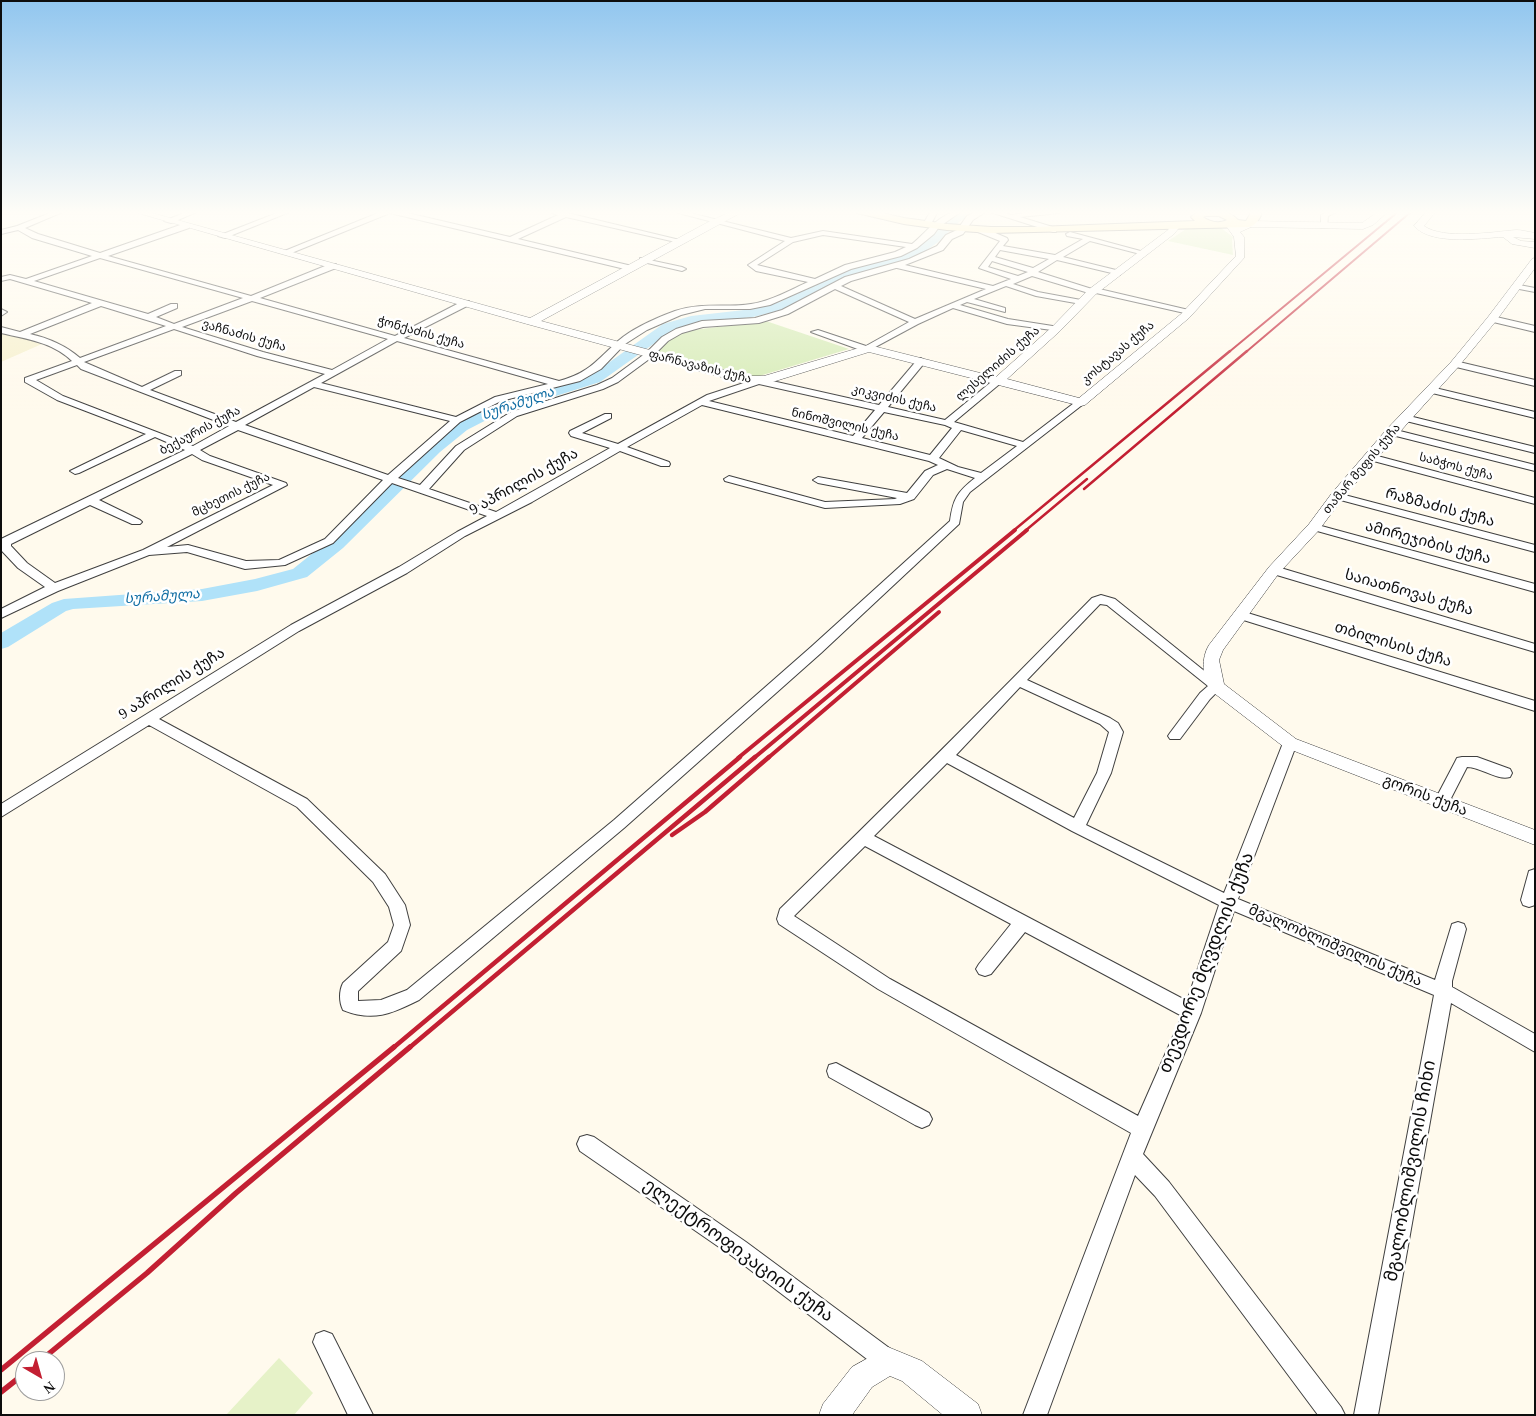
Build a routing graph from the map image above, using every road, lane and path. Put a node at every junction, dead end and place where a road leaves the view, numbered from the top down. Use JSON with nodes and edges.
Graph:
{"nodes":[{"id":1,"x":10,"y":277,"type":"edge"},
{"id":2,"x":39,"y":277,"type":"edge"},
{"id":3,"x":176,"y":277,"type":"edge"},
{"id":4,"x":305,"y":277,"type":"edge"},
{"id":5,"x":373,"y":277,"type":"edge"},
{"id":6,"x":613,"y":277,"type":"edge"},
{"id":7,"x":799,"y":277,"type":"edge"},
{"id":8,"x":824,"y":277,"type":"edge"},
{"id":9,"x":852,"y":277,"type":"edge"},
{"id":10,"x":945,"y":277,"type":"edge"},
{"id":11,"x":1013,"y":277,"type":"edge"},
{"id":12,"x":1023,"y":277,"type":"edge"},
{"id":13,"x":1049,"y":277,"type":"edge"},
{"id":14,"x":1112,"y":277,"type":"edge"},
{"id":15,"x":1221,"y":277,"type":"edge"},
{"id":16,"x":1523,"y":277,"type":"edge"},
{"id":17,"x":1019,"y":279,"type":"junction"},
{"id":18,"x":815,"y":281,"type":"junction"},
{"id":19,"x":25,"y":282,"type":"junction"},
{"id":20,"x":1007,"y":284,"type":"junction"},
{"id":21,"x":834,"y":286,"type":"junction"},
{"id":22,"x":1517,"y":286,"type":"junction"},
{"id":23,"x":994,"y":288,"type":"junction"},
{"id":24,"x":1535,"y":290,"type":"edge"},
{"id":25,"x":1093,"y":291,"type":"junction"},
{"id":26,"x":252,"y":298,"type":"junction"},
{"id":27,"x":966,"y":299,"type":"junction"},
{"id":28,"x":1081,"y":302,"type":"junction"},
{"id":29,"x":466,"y":303,"type":"junction"},
{"id":30,"x":98,"y":304,"type":"junction"},
{"id":31,"x":953,"y":305,"type":"junction"},
{"id":32,"x":174,"y":306,"type":"dead end"},
{"id":33,"x":1002,"y":310,"type":"dead end"},
{"id":34,"x":1189,"y":312,"type":"junction"},
{"id":35,"x":149,"y":317,"type":"junction"},
{"id":36,"x":1492,"y":319,"type":"junction"},
{"id":37,"x":531,"y":322,"type":"junction"},
{"id":38,"x":915,"y":322,"type":"junction"},
{"id":39,"x":172,"y":326,"type":"junction"},
{"id":40,"x":1535,"y":328,"type":"edge"},
{"id":41,"x":1056,"y":329,"type":"junction"},
{"id":42,"x":1,"y":330,"type":"edge"},
{"id":43,"x":815,"y":332,"type":"dead end"},
{"id":44,"x":22,"y":334,"type":"junction"},
{"id":45,"x":395,"y":339,"type":"junction"},
{"id":46,"x":619,"y":347,"type":"junction"},
{"id":47,"x":867,"y":348,"type":"junction"},
{"id":48,"x":646,"y":354,"type":"junction"},
{"id":49,"x":77,"y":361,"type":"junction"},
{"id":50,"x":920,"y":361,"type":"junction"},
{"id":51,"x":1455,"y":364,"type":"junction"},
{"id":52,"x":178,"y":373,"type":"dead end"},
{"id":53,"x":333,"y":373,"type":"junction"},
{"id":54,"x":999,"y":380,"type":"junction"},
{"id":55,"x":759,"y":381,"type":"junction"},
{"id":56,"x":312,"y":384,"type":"junction"},
{"id":57,"x":558,"y":384,"type":"junction"},
{"id":58,"x":1535,"y":384,"type":"edge"},
{"id":59,"x":143,"y":390,"type":"junction"},
{"id":60,"x":1431,"y":390,"type":"junction"},
{"id":61,"x":700,"y":402,"type":"junction"},
{"id":62,"x":1081,"y":402,"type":"junction"},
{"id":63,"x":881,"y":408,"type":"junction"},
{"id":64,"x":1535,"y":415,"type":"edge"},
{"id":65,"x":608,"y":416,"type":"dead end"},
{"id":66,"x":1405,"y":418,"type":"junction"},
{"id":67,"x":457,"y":420,"type":"junction"},
{"id":68,"x":947,"y":423,"type":"junction"},
{"id":69,"x":237,"y":426,"type":"junction"},
{"id":70,"x":959,"y":426,"type":"junction"},
{"id":71,"x":1392,"y":432,"type":"junction"},
{"id":72,"x":154,"y":434,"type":"junction"},
{"id":73,"x":855,"y":440,"type":"junction"},
{"id":74,"x":1023,"y":445,"type":"junction"},
{"id":75,"x":618,"y":447,"type":"junction"},
{"id":76,"x":193,"y":450,"type":"junction"},
{"id":77,"x":1535,"y":450,"type":"edge"},
{"id":78,"x":1370,"y":457,"type":"junction"},
{"id":79,"x":933,"y":458,"type":"junction"},
{"id":80,"x":664,"y":464,"type":"dead end"},
{"id":81,"x":946,"y":466,"type":"junction"},
{"id":82,"x":1535,"y":468,"type":"edge"},
{"id":83,"x":75,"y":471,"type":"dead end"},
{"id":84,"x":982,"y":477,"type":"junction"},
{"id":85,"x":391,"y":478,"type":"junction"},
{"id":86,"x":729,"y":479,"type":"dead end"},
{"id":87,"x":818,"y":480,"type":"dead end"},
{"id":88,"x":421,"y":489,"type":"junction"},
{"id":89,"x":1337,"y":496,"type":"junction"},
{"id":90,"x":910,"y":497,"type":"junction"},
{"id":91,"x":91,"y":501,"type":"junction"},
{"id":92,"x":1535,"y":501,"type":"edge"},
{"id":93,"x":496,"y":516,"type":"junction"},
{"id":94,"x":136,"y":522,"type":"dead end"},
{"id":95,"x":1314,"y":527,"type":"junction"},
{"id":96,"x":3,"y":542,"type":"edge"},
{"id":97,"x":1535,"y":550,"type":"edge"},
{"id":98,"x":147,"y":552,"type":"junction"},
{"id":99,"x":1274,"y":570,"type":"junction"},
{"id":100,"x":54,"y":588,"type":"junction"},
{"id":101,"x":1535,"y":588,"type":"edge"},
{"id":102,"x":1,"y":614,"type":"edge"},
{"id":103,"x":1241,"y":615,"type":"junction"},
{"id":104,"x":1535,"y":648,"type":"edge"},
{"id":105,"x":1018,"y":681,"type":"junction"},
{"id":106,"x":1216,"y":686,"type":"junction"},
{"id":107,"x":1535,"y":706,"type":"edge"},
{"id":108,"x":148,"y":719,"type":"junction"},
{"id":109,"x":1175,"y":736,"type":"dead end"},
{"id":110,"x":1290,"y":743,"type":"junction"},
{"id":111,"x":946,"y":756,"type":"junction"},
{"id":112,"x":1505,"y":773,"type":"dead end"},
{"id":113,"x":1442,"y":802,"type":"junction"},
{"id":114,"x":1,"y":811,"type":"edge"},
{"id":115,"x":1077,"y":827,"type":"junction"},
{"id":116,"x":862,"y":837,"type":"junction"},
{"id":117,"x":1535,"y":838,"type":"edge"},
{"id":118,"x":1535,"y":875,"type":"edge"},
{"id":119,"x":1529,"y":900,"type":"dead end"},
{"id":120,"x":1229,"y":901,"type":"junction"},
{"id":121,"x":1022,"y":923,"type":"junction"},
{"id":122,"x":1458,"y":929,"type":"dead end"},
{"id":123,"x":985,"y":969,"type":"dead end"},
{"id":124,"x":1444,"y":991,"type":"junction"},
{"id":125,"x":1192,"y":1013,"type":"junction"},
{"id":126,"x":1535,"y":1044,"type":"edge"},
{"id":127,"x":836,"y":1072,"type":"dead end"},
{"id":128,"x":922,"y":1119,"type":"dead end"},
{"id":129,"x":1142,"y":1128,"type":"junction"},
{"id":130,"x":587,"y":1144,"type":"dead end"},
{"id":131,"x":1132,"y":1157,"type":"junction"},
{"id":132,"x":324,"y":1342,"type":"dead end"},
{"id":133,"x":888,"y":1361,"type":"junction"},
{"id":134,"x":361,"y":1415,"type":"edge"},
{"id":135,"x":834,"y":1415,"type":"edge"},
{"id":136,"x":967,"y":1415,"type":"edge"},
{"id":137,"x":1035,"y":1415,"type":"edge"},
{"id":138,"x":1333,"y":1415,"type":"edge"},
{"id":139,"x":1366,"y":1415,"type":"edge"}],
"edges":[{"from":1,"to":19,"type":"street","name":"ვაჩნაძის ქუჩა"},
{"from":2,"to":19,"type":"street"},
{"from":3,"to":26,"type":"street","name":"ჭონქაძის ქუჩა"},
{"from":4,"to":26,"type":"street"},
{"from":5,"to":29,"type":"street"},
{"from":6,"to":37,"type":"street"},
{"from":7,"to":18,"type":"street"},
{"from":8,"to":18,"type":"street"},
{"from":9,"to":21,"type":"street"},
{"from":10,"to":23,"type":"street"},
{"from":11,"to":17,"type":"street"},
{"from":12,"to":17,"type":"street","name":"9 აპრილის ქუჩა"},
{"from":13,"to":25,"type":"street"},
{"from":14,"to":25,"type":"street","name":"ლესელიძის ქუჩა"},
{"from":15,"to":34,"type":"street","name":"კოსტავას ქუჩა"},
{"from":16,"to":22,"type":"street","name":"თამარ მეფის ქუჩა"},
{"from":17,"to":20,"type":"street","name":"9 აპრილის ქუჩა"},
{"from":18,"to":46,"type":"street"},
{"from":19,"to":30,"type":"street","name":"ვაჩნაძის ქუჩა"},
{"from":20,"to":23,"type":"street","name":"9 აპრილის ქუჩა"},
{"from":20,"to":28,"type":"street"},
{"from":21,"to":38,"type":"street"},
{"from":21,"to":48,"type":"street"},
{"from":22,"to":24,"type":"street"},
{"from":22,"to":36,"type":"street","name":"თამარ მეფის ქუჩა"},
{"from":23,"to":27,"type":"street","name":"9 აპრილის ქუჩა"},
{"from":25,"to":28,"type":"street","name":"ლესელიძის ქუჩა"},
{"from":25,"to":34,"type":"street"},
{"from":26,"to":39,"type":"street"},
{"from":26,"to":45,"type":"street","name":"ჭონქაძის ქუჩა"},
{"from":27,"to":31,"type":"street","name":"9 აპრილის ქუჩა"},
{"from":27,"to":33,"type":"street"},
{"from":28,"to":41,"type":"street","name":"ლესელიძის ქუჩა"},
{"from":29,"to":37,"type":"street"},
{"from":29,"to":45,"type":"street","name":"ბექაურის ქუჩა"},
{"from":30,"to":35,"type":"street","name":"ვაჩნაძის ქუჩა"},
{"from":30,"to":44,"type":"street"},
{"from":31,"to":38,"type":"street","name":"9 აპრილის ქუჩა"},
{"from":31,"to":41,"type":"street"},
{"from":32,"to":35,"type":"street"},
{"from":34,"to":62,"type":"street","name":"კოსტავას ქუჩა"},
{"from":35,"to":39,"type":"street","name":"ვაჩნაძის ქუჩა"},
{"from":36,"to":40,"type":"street"},
{"from":36,"to":51,"type":"street","name":"თამარ მეფის ქუჩა"},
{"from":37,"to":46,"type":"street"},
{"from":38,"to":47,"type":"street","name":"9 აპრილის ქუჩა"},
{"from":39,"to":49,"type":"street"},
{"from":39,"to":53,"type":"street","name":"ვაჩნაძის ქუჩა"},
{"from":41,"to":54,"type":"street","name":"ლესელიძის ქუჩა"},
{"from":42,"to":44,"type":"street"},
{"from":43,"to":47,"type":"street"},
{"from":44,"to":49,"type":"street"},
{"from":45,"to":53,"type":"street","name":"ბექაურის ქუჩა"},
{"from":45,"to":57,"type":"street","name":"ჭონქაძის ქუჩა"},
{"from":46,"to":48,"type":"street","name":"ფარნავაზის ქუჩა"},
{"from":46,"to":57,"type":"street"},
{"from":47,"to":50,"type":"street"},
{"from":47,"to":55,"type":"street","name":"9 აპრილის ქუჩა"},
{"from":48,"to":55,"type":"street","name":"ფარნავაზის ქუჩა"},
{"from":48,"to":88,"type":"street"},
{"from":49,"to":59,"type":"street"},
{"from":49,"to":72,"type":"street","name":"მცხეთის ქუჩა"},
{"from":50,"to":54,"type":"street"},
{"from":50,"to":63,"type":"street"},
{"from":51,"to":58,"type":"street"},
{"from":51,"to":60,"type":"street","name":"თამარ მეფის ქუჩა"},
{"from":52,"to":59,"type":"street"},
{"from":53,"to":56,"type":"street","name":"ბექაურის ქუჩა"},
{"from":54,"to":62,"type":"street"},
{"from":54,"to":68,"type":"street","name":"ლესელიძის ქუჩა"},
{"from":55,"to":61,"type":"street","name":"9 აპრილის ქუჩა"},
{"from":55,"to":63,"type":"street","name":"კიკვიძის ქუჩა"},
{"from":56,"to":67,"type":"street"},
{"from":56,"to":69,"type":"street","name":"ბექაურის ქუჩა"},
{"from":57,"to":67,"type":"street"},
{"from":59,"to":69,"type":"street"},
{"from":60,"to":64,"type":"street"},
{"from":60,"to":66,"type":"street","name":"თამარ მეფის ქუჩა"},
{"from":61,"to":73,"type":"street","name":"ნინოშვილის ქუჩა"},
{"from":61,"to":75,"type":"street","name":"9 აპრილის ქუჩა"},
{"from":62,"to":74,"type":"street","name":"კოსტავას ქუჩა"},
{"from":63,"to":68,"type":"street","name":"კიკვიძის ქუჩა"},
{"from":63,"to":73,"type":"street"},
{"from":65,"to":75,"type":"street"},
{"from":66,"to":71,"type":"street","name":"თამარ მეფის ქუჩა"},
{"from":66,"to":77,"type":"street"},
{"from":67,"to":85,"type":"street"},
{"from":68,"to":70,"type":"street","name":"კიკვიძის ქუჩა"},
{"from":69,"to":76,"type":"street","name":"ბექაურის ქუჩა"},
{"from":69,"to":85,"type":"street"},
{"from":70,"to":74,"type":"street","name":"კიკვიძის ქუჩა"},
{"from":70,"to":79,"type":"street","name":"ლესელიძის ქუჩა"},
{"from":71,"to":78,"type":"street","name":"თამარ მეფის ქუჩა"},
{"from":71,"to":82,"type":"street"},
{"from":72,"to":76,"type":"street","name":"მცხეთის ქუჩა"},
{"from":72,"to":83,"type":"street"},
{"from":73,"to":79,"type":"street","name":"ნინოშვილის ქუჩა"},
{"from":74,"to":84,"type":"street","name":"კოსტავას ქუჩა"},
{"from":75,"to":80,"type":"street"},
{"from":75,"to":93,"type":"street","name":"9 აპრილის ქუჩა"},
{"from":76,"to":91,"type":"street","name":"ბექაურის ქუჩა"},
{"from":76,"to":98,"type":"street","name":"მცხეთის ქუჩა"},
{"from":78,"to":89,"type":"street","name":"თამარ მეფის ქუჩა"},
{"from":78,"to":92,"type":"street","name":"საბჭოს ქუჩა"},
{"from":79,"to":81,"type":"street","name":"ნინოშვილის ქუჩა"},
{"from":81,"to":84,"type":"street","name":"ნინოშვილის ქუჩა"},
{"from":81,"to":90,"type":"street"},
{"from":84,"to":108,"type":"street","name":"კოსტავას ქუჩა"},
{"from":85,"to":88,"type":"street"},
{"from":85,"to":98,"type":"street"},
{"from":86,"to":90,"type":"street"},
{"from":87,"to":90,"type":"street"},
{"from":88,"to":93,"type":"street"},
{"from":89,"to":95,"type":"street","name":"თამარ მეფის ქუჩა"},
{"from":89,"to":97,"type":"street","name":"რაზმაძის ქუჩა"},
{"from":91,"to":94,"type":"street"},
{"from":91,"to":96,"type":"street","name":"ბექაურის ქუჩა"},
{"from":93,"to":108,"type":"street","name":"9 აპრილის ქუჩა"},
{"from":95,"to":99,"type":"street","name":"თამარ მეფის ქუჩა"},
{"from":95,"to":101,"type":"street","name":"ამირეჯიბის ქუჩა"},
{"from":96,"to":100,"type":"street","name":"ბექაურის ქუჩა"},
{"from":98,"to":100,"type":"street","name":"მცხეთის ქუჩა"},
{"from":99,"to":103,"type":"street","name":"თამარ მეფის ქუჩა"},
{"from":99,"to":104,"type":"street","name":"საიათნოვას ქუჩა"},
{"from":100,"to":102,"type":"street","name":"მცხეთის ქუჩა"},
{"from":103,"to":106,"type":"street","name":"თამარ მეფის ქუჩა"},
{"from":103,"to":107,"type":"street","name":"თბილისის ქუჩა"},
{"from":105,"to":106,"type":"street"},
{"from":105,"to":111,"type":"street"},
{"from":105,"to":115,"type":"street"},
{"from":106,"to":109,"type":"street"},
{"from":106,"to":110,"type":"street","name":"გორის ქუჩა"},
{"from":108,"to":114,"type":"street","name":"9 აპრილის ქუჩა"},
{"from":110,"to":113,"type":"street","name":"გორის ქუჩა"},
{"from":110,"to":120,"type":"street","name":"თევდორე მღვდლის ქუჩა"},
{"from":111,"to":115,"type":"street","name":"მგალობლიშვილის ქუჩა"},
{"from":111,"to":116,"type":"street"},
{"from":112,"to":113,"type":"street"},
{"from":113,"to":117,"type":"street","name":"გორის ქუჩა"},
{"from":115,"to":120,"type":"street","name":"მგალობლიშვილის ქუჩა"},
{"from":116,"to":121,"type":"street"},
{"from":116,"to":129,"type":"street"},
{"from":118,"to":119,"type":"street"},
{"from":120,"to":124,"type":"street","name":"მგალობლიშვილის ქუჩა"},
{"from":120,"to":125,"type":"street","name":"თევდორე მღვდლის ქუჩა"},
{"from":121,"to":123,"type":"street"},
{"from":121,"to":125,"type":"street"},
{"from":122,"to":124,"type":"street","name":"მგალობლიშვილის ჩიხი"},
{"from":124,"to":126,"type":"street","name":"მგალობლიშვილის ქუჩა"},
{"from":124,"to":139,"type":"street","name":"მგალობლიშვილის ჩიხი"},
{"from":125,"to":129,"type":"street","name":"თევდორე მღვდლის ქუჩა"},
{"from":127,"to":128,"type":"street"},
{"from":129,"to":131,"type":"street","name":"თევდორე მღვდლის ქუჩა"},
{"from":130,"to":133,"type":"street","name":"ელექტროფიკაციის ქუჩა"},
{"from":131,"to":137,"type":"street"},
{"from":131,"to":138,"type":"street"},
{"from":132,"to":134,"type":"street"},
{"from":133,"to":135,"type":"street"},
{"from":133,"to":136,"type":"street","name":"ელექტროფიკაციის ქუჩა"}]}
